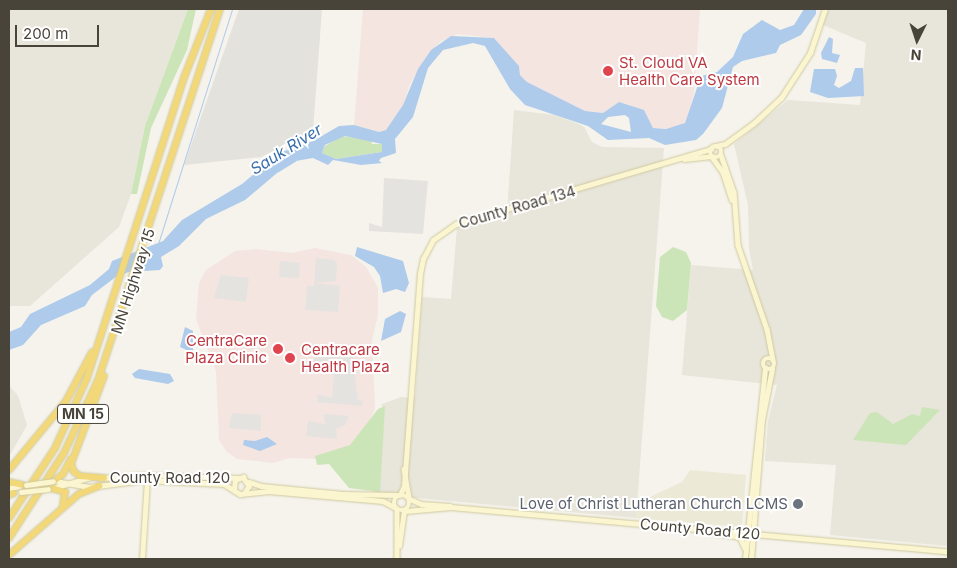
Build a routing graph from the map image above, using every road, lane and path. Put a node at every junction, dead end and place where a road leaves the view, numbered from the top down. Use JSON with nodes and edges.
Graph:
{"nodes":[{"id":1,"x":211,"y":9,"type":"edge"},
{"id":2,"x":220,"y":9,"type":"edge"},
{"id":3,"x":825,"y":9,"type":"edge"},
{"id":4,"x":745,"y":129,"type":"junction"},
{"id":5,"x":716,"y":146,"type":"junction"},
{"id":6,"x":711,"y":149,"type":"junction"},
{"id":7,"x":721,"y":153,"type":"junction"},
{"id":8,"x":712,"y":156,"type":"junction"},
{"id":9,"x":684,"y":159,"type":"junction"},
{"id":10,"x":734,"y":209,"type":"junction"},
{"id":11,"x":114,"y":297,"type":"junction"},
{"id":12,"x":114,"y":340,"type":"junction"},
{"id":13,"x":770,"y":344,"type":"junction"},
{"id":14,"x":767,"y":358,"type":"junction"},
{"id":15,"x":773,"y":359,"type":"junction"},
{"id":16,"x":765,"y":368,"type":"junction"},
{"id":17,"x":772,"y":369,"type":"junction"},
{"id":18,"x":74,"y":452,"type":"junction"},
{"id":19,"x":404,"y":468,"type":"junction"},
{"id":20,"x":9,"y":469,"type":"edge"},
{"id":21,"x":104,"y":478,"type":"junction"},
{"id":22,"x":238,"y":478,"type":"junction"},
{"id":23,"x":147,"y":480,"type":"junction"},
{"id":24,"x":9,"y":482,"type":"edge"},
{"id":25,"x":249,"y":482,"type":"junction"},
{"id":26,"x":73,"y":483,"type":"junction"},
{"id":27,"x":52,"y":485,"type":"junction"},
{"id":28,"x":99,"y":486,"type":"junction"},
{"id":29,"x":9,"y":488,"type":"edge"},
{"id":30,"x":17,"y":490,"type":"edge"},
{"id":31,"x":235,"y":490,"type":"junction"},
{"id":32,"x":244,"y":493,"type":"junction"},
{"id":33,"x":399,"y":495,"type":"junction"},
{"id":34,"x":410,"y":498,"type":"junction"},
{"id":35,"x":451,"y":507,"type":"junction"},
{"id":36,"x":396,"y":508,"type":"junction"},
{"id":37,"x":404,"y":511,"type":"junction"},
{"id":38,"x":56,"y":513,"type":"junction"},
{"id":39,"x":9,"y":518,"type":"edge"},
{"id":40,"x":692,"y":528,"type":"junction"},
{"id":41,"x":751,"y":533,"type":"junction"},
{"id":42,"x":9,"y":538,"type":"edge"},
{"id":43,"x":398,"y":548,"type":"junction"},
{"id":44,"x":948,"y":551,"type":"edge"},
{"id":45,"x":746,"y":553,"type":"junction"},
{"id":46,"x":9,"y":554,"type":"edge"},
{"id":47,"x":142,"y":559,"type":"edge"},
{"id":48,"x":397,"y":559,"type":"edge"},
{"id":49,"x":745,"y":559,"type":"edge"},
{"id":50,"x":751,"y":559,"type":"edge"}],
"edges":[{"from":1,"to":11,"type":"highway","name":"MN Highway 15","number":"MN 15"},
{"from":2,"to":12,"type":"highway","name":"MN Highway 15","number":"MN 15"},
{"from":3,"to":4,"type":"street"},
{"from":4,"to":5,"type":"street"},
{"from":4,"to":7,"type":"street"},
{"from":5,"to":6,"type":"street","name":"County Road 134"},
{"from":5,"to":7,"type":"street"},
{"from":6,"to":8,"type":"street"},
{"from":6,"to":9,"type":"street","name":"County Road 134"},
{"from":7,"to":8,"type":"street","name":"County Road 134"},
{"from":7,"to":10,"type":"street"},
{"from":8,"to":9,"type":"street","name":"County Road 134"},
{"from":8,"to":10,"type":"street"},
{"from":9,"to":19,"type":"street","name":"County Road 134"},
{"from":10,"to":13,"type":"street"},
{"from":11,"to":20,"type":"highway"},
{"from":11,"to":39,"type":"highway","name":"MN Highway 15","number":"MN 15"},
{"from":12,"to":18,"type":"highway"},
{"from":12,"to":42,"type":"highway","name":"MN Highway 15","number":"MN 15"},
{"from":13,"to":14,"type":"street"},
{"from":13,"to":15,"type":"street"},
{"from":14,"to":15,"type":"street"},
{"from":14,"to":16,"type":"street"},
{"from":15,"to":17,"type":"street"},
{"from":16,"to":17,"type":"street"},
{"from":16,"to":41,"type":"street"},
{"from":17,"to":41,"type":"street"},
{"from":18,"to":21,"type":"highway"},
{"from":18,"to":27,"type":"highway"},
{"from":19,"to":33,"type":"street","name":"County Road 134"},
{"from":19,"to":34,"type":"street","name":"County Road 134"},
{"from":21,"to":22,"type":"street","name":"County Road 120"},
{"from":21,"to":26,"type":"street","name":"County Road 120"},
{"from":22,"to":25,"type":"street"},
{"from":22,"to":31,"type":"street"},
{"from":23,"to":28,"type":"street","name":"County Road 120"},
{"from":23,"to":31,"type":"street","name":"County Road 120"},
{"from":23,"to":47,"type":"street"},
{"from":24,"to":30,"type":"highway"},
{"from":25,"to":32,"type":"street"},
{"from":25,"to":33,"type":"street","name":"County Road 120"},
{"from":26,"to":27,"type":"street","name":"County Road 120"},
{"from":26,"to":27,"type":"street","name":"County Road 120"},
{"from":26,"to":28,"type":"street","name":"County Road 120"},
{"from":27,"to":30,"type":"street","name":"County Road 120","bridge":true},
{"from":27,"to":30,"type":"street","name":"County Road 120","bridge":true},
{"from":27,"to":38,"type":"highway"},
{"from":28,"to":38,"type":"highway"},
{"from":29,"to":30,"type":"street"},
{"from":31,"to":32,"type":"street"},
{"from":32,"to":36,"type":"street","name":"County Road 120"},
{"from":33,"to":34,"type":"street"},
{"from":33,"to":36,"type":"street"},
{"from":34,"to":35,"type":"street","name":"County Road 120"},
{"from":34,"to":37,"type":"street"},
{"from":35,"to":37,"type":"street","name":"County Road 120"},
{"from":35,"to":40,"type":"street","name":"County Road 120"},
{"from":36,"to":37,"type":"street"},
{"from":36,"to":43,"type":"street"},
{"from":37,"to":43,"type":"street"},
{"from":38,"to":46,"type":"highway"},
{"from":40,"to":41,"type":"street","name":"County Road 120"},
{"from":40,"to":45,"type":"street"},
{"from":41,"to":44,"type":"street","name":"County Road 120"},
{"from":41,"to":45,"type":"street"},
{"from":41,"to":50,"type":"street"},
{"from":43,"to":48,"type":"street"},
{"from":45,"to":49,"type":"street"}]}
